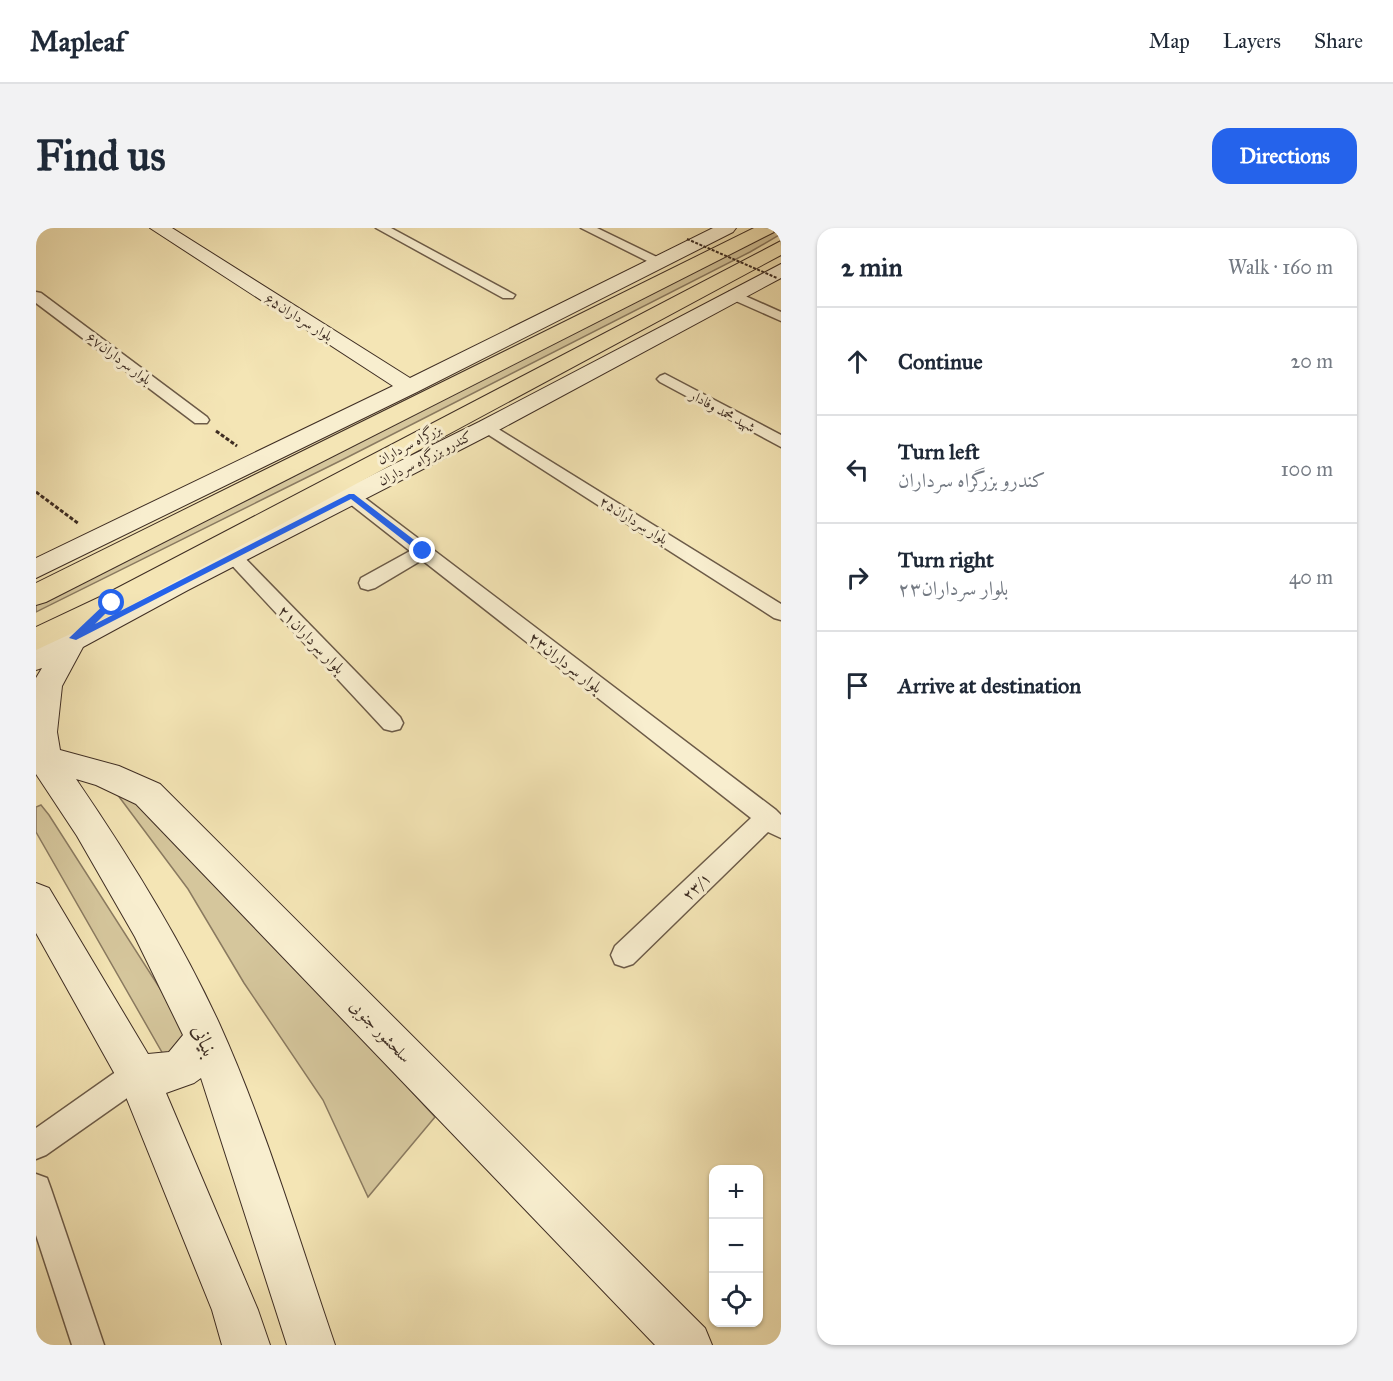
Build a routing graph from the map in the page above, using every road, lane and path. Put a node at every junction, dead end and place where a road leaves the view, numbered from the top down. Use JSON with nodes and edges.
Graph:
{"nodes":[{"id":1,"x":159,"y":228,"type":"edge"},
{"id":2,"x":382,"y":228,"type":"edge"},
{"id":3,"x":586,"y":228,"type":"edge"},
{"id":4,"x":726,"y":228,"type":"edge"},
{"id":5,"x":768,"y":228,"type":"edge"},
{"id":6,"x":687,"y":239,"type":"dead end"},
{"id":7,"x":781,"y":247,"type":"edge"},
{"id":8,"x":658,"y":261,"type":"junction"},
{"id":9,"x":779,"y":274,"type":"edge"},
{"id":10,"x":508,"y":295,"type":"dead end"},
{"id":11,"x":734,"y":295,"type":"junction"},
{"id":12,"x":36,"y":296,"type":"edge"},
{"id":13,"x":581,"y":300,"type":"junction"},
{"id":14,"x":781,"y":317,"type":"edge"},
{"id":15,"x":561,"y":332,"type":"junction"},
{"id":16,"x":656,"y":337,"type":"junction"},
{"id":17,"x":592,"y":346,"type":"junction"},
{"id":18,"x":665,"y":379,"type":"dead end"},
{"id":19,"x":409,"y":387,"type":"junction"},
{"id":20,"x":201,"y":420,"type":"joint"},
{"id":21,"x":487,"y":427,"type":"junction"},
{"id":22,"x":781,"y":442,"type":"edge"},
{"id":23,"x":305,"y":461,"type":"junction"},
{"id":24,"x":248,"y":465,"type":"junction"},
{"id":25,"x":36,"y":492,"type":"edge"},
{"id":26,"x":351,"y":496,"type":"junction"},
{"id":27,"x":99,"y":538,"type":"junction"},
{"id":28,"x":423,"y":551,"type":"junction"},
{"id":29,"x":232,"y":555,"type":"junction"},
{"id":30,"x":36,"y":569,"type":"edge"},
{"id":31,"x":178,"y":583,"type":"junction"},
{"id":32,"x":368,"y":583,"type":"dead end"},
{"id":33,"x":36,"y":596,"type":"edge"},
{"id":34,"x":119,"y":599,"type":"junction"},
{"id":35,"x":781,"y":613,"type":"edge"},
{"id":36,"x":73,"y":638,"type":"junction"},
{"id":37,"x":36,"y":639,"type":"edge"},
{"id":38,"x":36,"y":659,"type":"edge"},
{"id":39,"x":392,"y":723,"type":"dead end"},
{"id":40,"x":41,"y":761,"type":"edge"},
{"id":41,"x":774,"y":822,"type":"edge"},
{"id":42,"x":36,"y":899,"type":"edge"},
{"id":43,"x":624,"y":955,"type":"dead end"},
{"id":44,"x":204,"y":1035,"type":"junction"},
{"id":45,"x":137,"y":1074,"type":"junction"},
{"id":46,"x":36,"y":1144,"type":"edge"},
{"id":47,"x":36,"y":1188,"type":"edge"},
{"id":48,"x":88,"y":1345,"type":"edge"},
{"id":49,"x":246,"y":1345,"type":"edge"},
{"id":50,"x":312,"y":1345,"type":"edge"},
{"id":51,"x":688,"y":1345,"type":"edge"}],
"edges":[{"from":1,"to":19,"type":"main road","name":"بلوار سرداران۶۵"},
{"from":2,"to":10,"type":"street"},
{"from":3,"to":8,"type":"street"},
{"from":4,"to":8,"type":"main road"},
{"from":5,"to":15,"type":"highway","name":"بزرگراه سرداران"},
{"from":6,"to":9,"type":"path","bridge":true},
{"from":7,"to":17,"type":"highway","name":"بزرگراه سرداران"},
{"from":8,"to":13,"type":"main road"},
{"from":9,"to":11,"type":"main road","name":"کندرو بزرگراه سرداران"},
{"from":11,"to":14,"type":"street"},
{"from":11,"to":16,"type":"main road","name":"کندرو بزرگراه سرداران"},
{"from":12,"to":20,"type":"street","name":"بلوار سرداران۶۷"},
{"from":13,"to":15,"type":"highway"},
{"from":13,"to":19,"type":"main road"},
{"from":15,"to":23,"type":"highway","name":"بزرگراه سرداران"},
{"from":16,"to":17,"type":"highway"},
{"from":16,"to":21,"type":"main road","name":"کندرو بزرگراه سرداران"},
{"from":17,"to":34,"type":"highway","name":"بزرگراه سرداران"},
{"from":18,"to":22,"type":"street","name":"شهید محمد وفادار"},
{"from":19,"to":24,"type":"main road"},
{"from":20,"to":24,"type":"path"},
{"from":21,"to":26,"type":"main road","name":"کندرو بزرگراه سرداران"},
{"from":21,"to":35,"type":"street","name":"بلوار سرداران۲۵"},
{"from":23,"to":24,"type":"highway"},
{"from":23,"to":33,"type":"highway","name":"بزرگراه سرداران"},
{"from":24,"to":27,"type":"main road"},
{"from":25,"to":27,"type":"path"},
{"from":26,"to":28,"type":"street","name":"بلوار سرداران۲۳"},
{"from":26,"to":29,"type":"main road","name":"کندرو بزرگراه سرداران"},
{"from":27,"to":30,"type":"main road"},
{"from":28,"to":32,"type":"street"},
{"from":28,"to":41,"type":"street","name":"بلوار سرداران۲۳"},
{"from":29,"to":31,"type":"main road","name":"کندرو بزرگراه سرداران"},
{"from":29,"to":39,"type":"street","name":"بلوار سرداران۲۱"},
{"from":31,"to":34,"type":"highway"},
{"from":31,"to":36,"type":"main road","name":"کندرو بزرگراه سرداران"},
{"from":34,"to":36,"type":"main road"},
{"from":34,"to":37,"type":"highway","name":"بزرگراه سرداران"},
{"from":36,"to":38,"type":"main road","name":"کندرو بزرگراه سرداران"},
{"from":36,"to":40,"type":"main road"},
{"from":40,"to":44,"type":"main road","name":"بنیانی"},
{"from":40,"to":51,"type":"main road","name":"سلحشور جنوبی"},
{"from":41,"to":43,"type":"street","name":"۲۳/۱"},
{"from":42,"to":45,"type":"main road"},
{"from":44,"to":45,"type":"main road"},
{"from":44,"to":50,"type":"main road","name":"بنیانی"},
{"from":45,"to":46,"type":"street"},
{"from":45,"to":49,"type":"main road"},
{"from":47,"to":48,"type":"street"}]}
